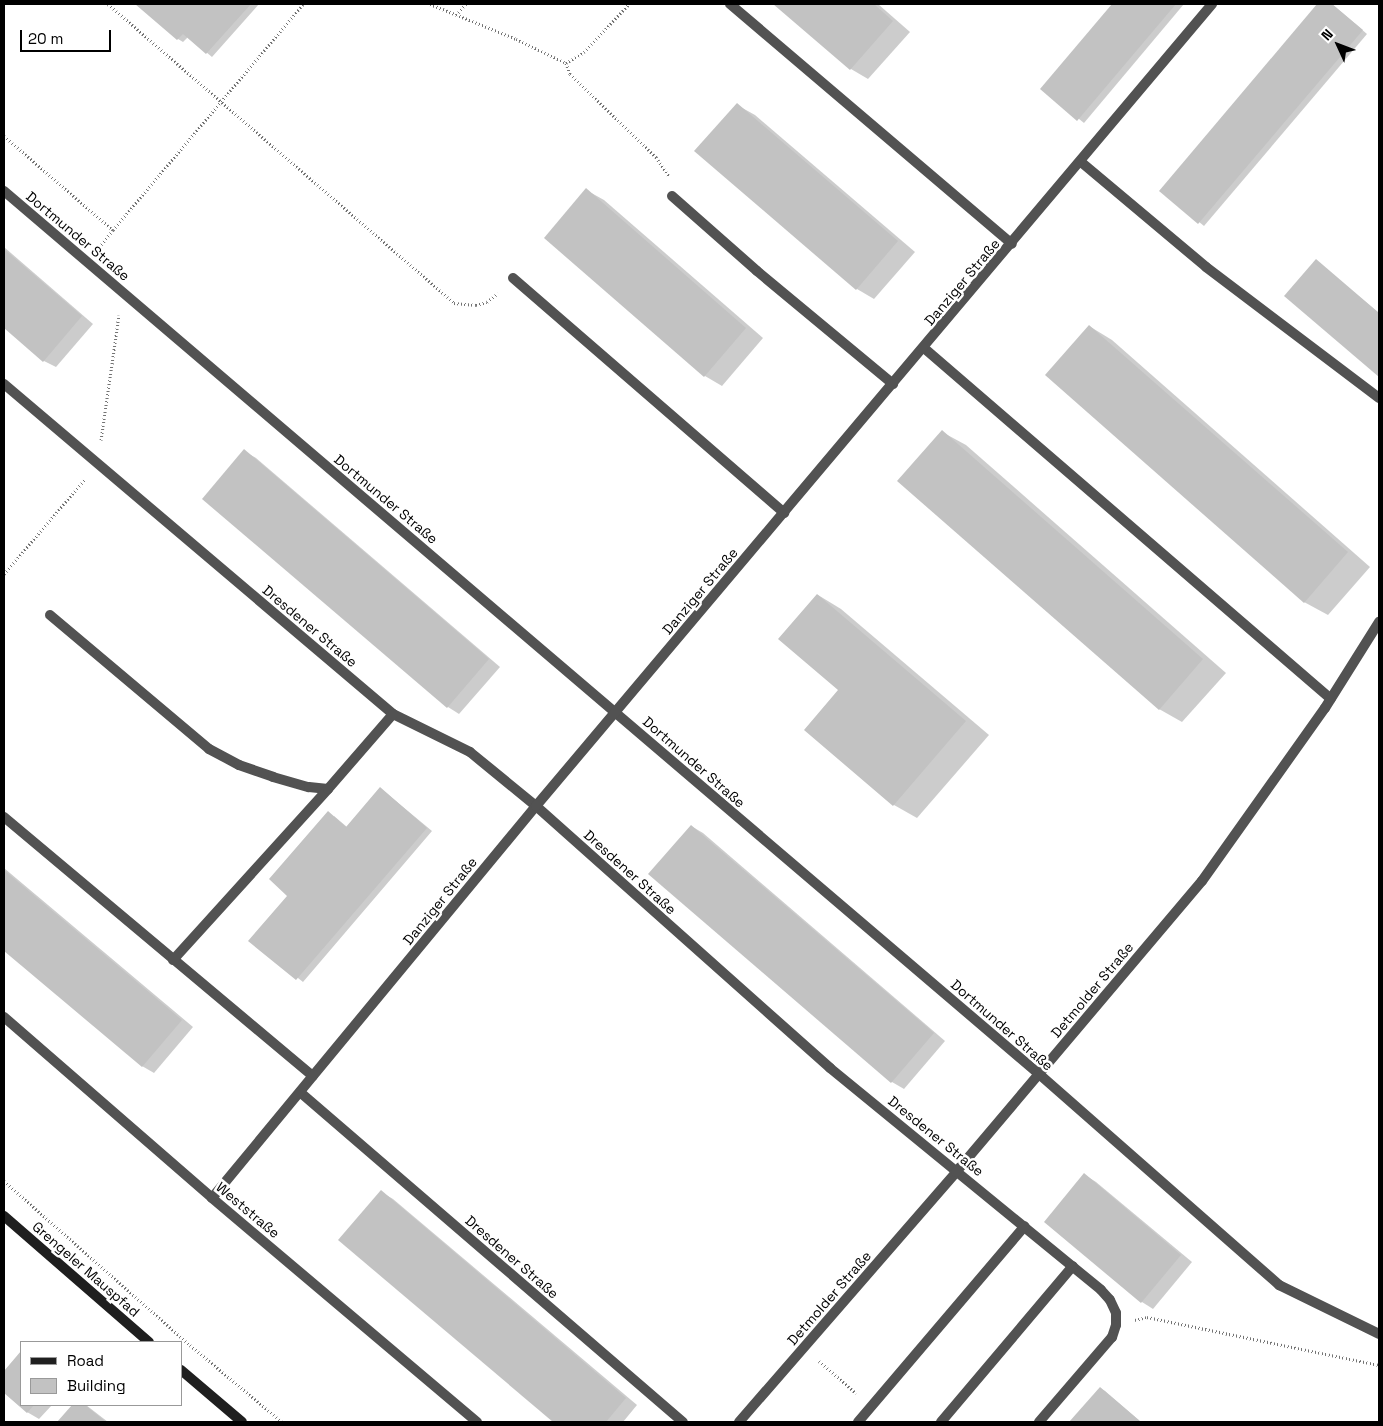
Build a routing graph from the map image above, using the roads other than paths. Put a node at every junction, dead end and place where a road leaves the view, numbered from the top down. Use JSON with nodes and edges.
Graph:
{"nodes":[{"id":1,"x":730,"y":4,"type":"edge"},
{"id":2,"x":1212,"y":4,"type":"edge"},
{"id":3,"x":1081,"y":162,"type":"junction"},
{"id":4,"x":4,"y":191,"type":"edge"},
{"id":5,"x":672,"y":196,"type":"road end"},
{"id":6,"x":1012,"y":244,"type":"junction"},
{"id":7,"x":513,"y":278,"type":"road end"},
{"id":8,"x":924,"y":348,"type":"junction"},
{"id":9,"x":4,"y":384,"type":"edge"},
{"id":10,"x":893,"y":384,"type":"junction"},
{"id":11,"x":1379,"y":398,"type":"edge"},
{"id":12,"x":784,"y":513,"type":"junction"},
{"id":13,"x":50,"y":615,"type":"dead end"},
{"id":14,"x":1379,"y":622,"type":"edge"},
{"id":15,"x":1331,"y":699,"type":"junction"},
{"id":16,"x":616,"y":713,"type":"junction"},
{"id":17,"x":393,"y":714,"type":"junction"},
{"id":18,"x":328,"y":790,"type":"junction"},
{"id":19,"x":536,"y":806,"type":"junction"},
{"id":20,"x":4,"y":817,"type":"edge"},
{"id":21,"x":173,"y":960,"type":"junction"},
{"id":22,"x":4,"y":1017,"type":"edge"},
{"id":23,"x":1039,"y":1074,"type":"junction"},
{"id":24,"x":313,"y":1076,"type":"junction"},
{"id":25,"x":301,"y":1093,"type":"junction"},
{"id":26,"x":956,"y":1172,"type":"junction"},
{"id":27,"x":212,"y":1198,"type":"junction"},
{"id":28,"x":4,"y":1216,"type":"edge"},
{"id":29,"x":1025,"y":1226,"type":"junction"},
{"id":30,"x":1072,"y":1266,"type":"junction"},
{"id":31,"x":1379,"y":1334,"type":"edge"},
{"id":32,"x":148,"y":1341,"type":"edge"},
{"id":33,"x":182,"y":1371,"type":"edge"},
{"id":34,"x":242,"y":1422,"type":"edge"},
{"id":35,"x":478,"y":1422,"type":"edge"},
{"id":36,"x":683,"y":1422,"type":"edge"},
{"id":37,"x":739,"y":1422,"type":"edge"},
{"id":38,"x":858,"y":1422,"type":"edge"},
{"id":39,"x":941,"y":1422,"type":"edge"},
{"id":40,"x":1038,"y":1422,"type":"edge"}],
"edges":[{"from":1,"to":6,"type":"lane"},
{"from":2,"to":3,"type":"lane","name":"Danziger Straße"},
{"from":3,"to":6,"type":"lane","name":"Danziger Straße"},
{"from":3,"to":11,"type":"lane"},
{"from":4,"to":16,"type":"lane","name":"Dortmunder Straße"},
{"from":5,"to":10,"type":"lane"},
{"from":6,"to":8,"type":"lane","name":"Danziger Straße"},
{"from":7,"to":12,"type":"lane"},
{"from":8,"to":10,"type":"lane","name":"Danziger Straße"},
{"from":8,"to":15,"type":"lane"},
{"from":9,"to":17,"type":"lane","name":"Dresdener Straße"},
{"from":10,"to":12,"type":"lane","name":"Danziger Straße"},
{"from":12,"to":16,"type":"lane","name":"Danziger Straße"},
{"from":13,"to":18,"type":"lane"},
{"from":14,"to":15,"type":"lane","name":"Detmolder Straße"},
{"from":15,"to":23,"type":"lane","name":"Detmolder Straße"},
{"from":16,"to":19,"type":"lane","name":"Danziger Straße"},
{"from":16,"to":23,"type":"lane","name":"Dortmunder Straße"},
{"from":17,"to":18,"type":"lane"},
{"from":17,"to":19,"type":"lane","name":"Dresdener Straße"},
{"from":18,"to":21,"type":"lane"},
{"from":19,"to":24,"type":"lane","name":"Danziger Straße"},
{"from":19,"to":26,"type":"lane","name":"Dresdener Straße"},
{"from":20,"to":21,"type":"lane"},
{"from":21,"to":24,"type":"lane"},
{"from":22,"to":27,"type":"lane","name":"Weststraße"},
{"from":23,"to":26,"type":"lane","name":"Detmolder Straße"},
{"from":23,"to":31,"type":"lane","name":"Dortmunder Straße"},
{"from":24,"to":25,"type":"lane","name":"Danziger Straße"},
{"from":25,"to":27,"type":"lane","name":"Danziger Straße"},
{"from":25,"to":36,"type":"lane","name":"Dresdener Straße"},
{"from":26,"to":29,"type":"lane","name":"Dresdener Straße"},
{"from":26,"to":37,"type":"lane","name":"Detmolder Straße"},
{"from":27,"to":35,"type":"lane","name":"Weststraße"},
{"from":28,"to":32,"type":"main road","name":"Grengeler Mauspfad"},
{"from":29,"to":30,"type":"lane","name":"Dresdener Straße"},
{"from":29,"to":38,"type":"lane"},
{"from":30,"to":39,"type":"lane"},
{"from":30,"to":40,"type":"lane","name":"Dresdener Straße"},
{"from":33,"to":34,"type":"main road"}]}
